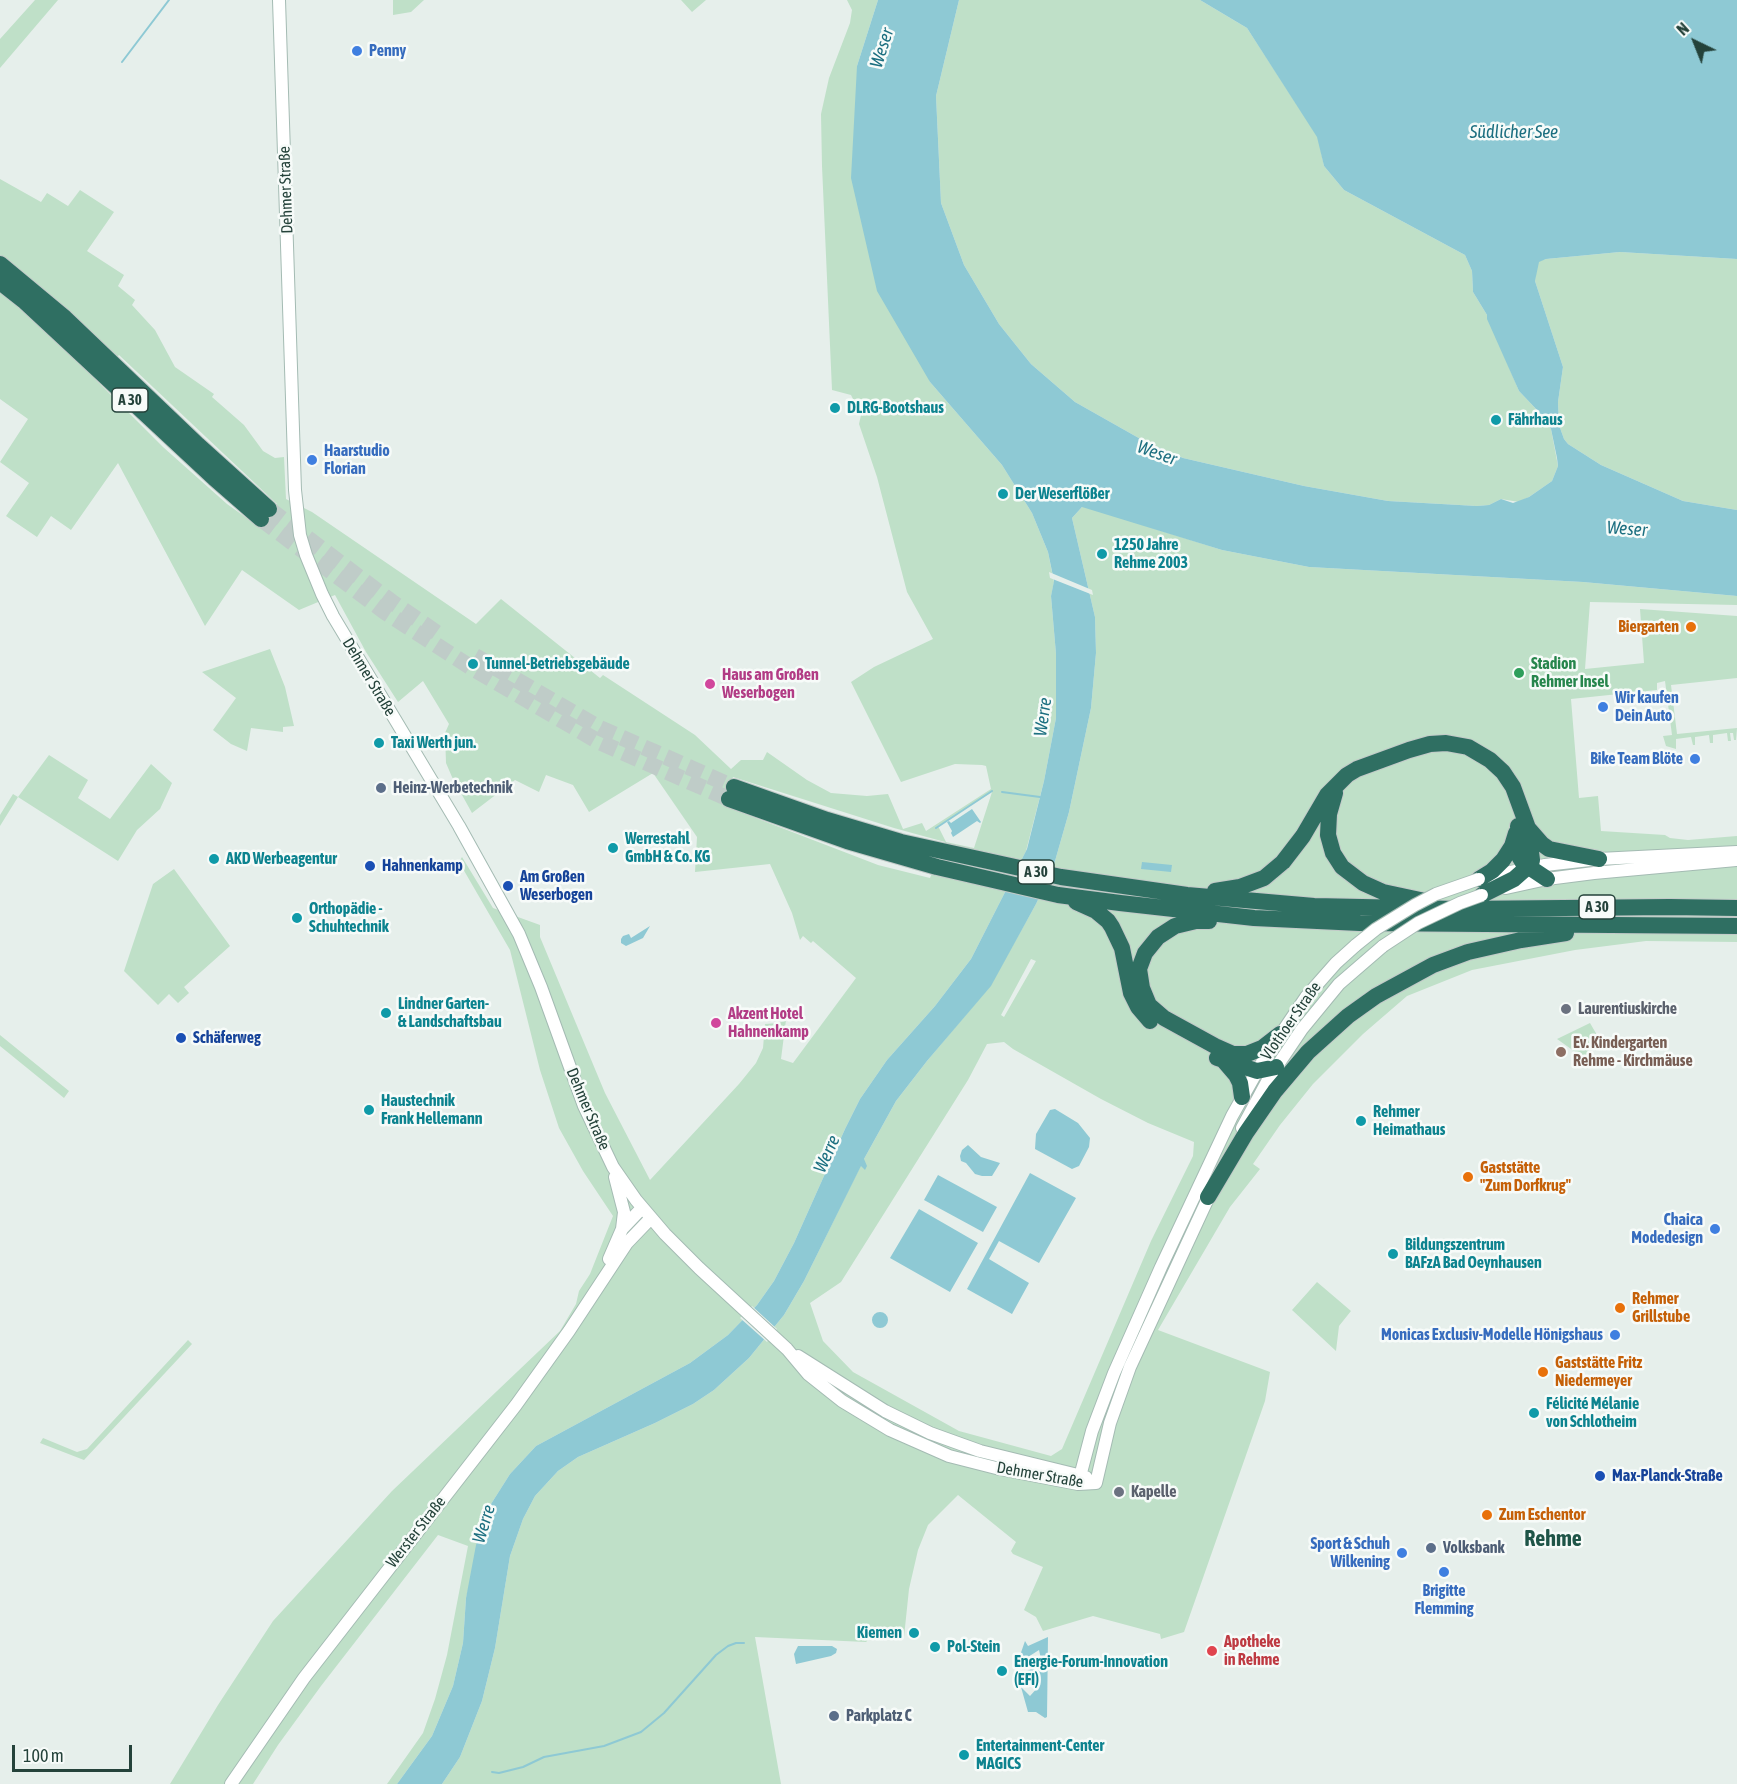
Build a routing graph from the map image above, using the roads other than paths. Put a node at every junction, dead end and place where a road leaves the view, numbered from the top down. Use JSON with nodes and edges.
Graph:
{"nodes":[{"id":1,"x":279,"y":0,"type":"edge"},
{"id":2,"x":0,"y":264,"type":"edge"},
{"id":3,"x":0,"y":282,"type":"edge"},
{"id":4,"x":1338,"y":784,"type":"junction"},
{"id":5,"x":1523,"y":829,"type":"junction"},
{"id":6,"x":1737,"y":852,"type":"edge"},
{"id":7,"x":1599,"y":859,"type":"junction"},
{"id":8,"x":1737,"y":860,"type":"edge"},
{"id":9,"x":1527,"y":868,"type":"junction"},
{"id":10,"x":1547,"y":879,"type":"junction"},
{"id":11,"x":1480,"y":887,"type":"junction"},
{"id":12,"x":1058,"y":895,"type":"junction"},
{"id":13,"x":1187,"y":895,"type":"junction"},
{"id":14,"x":1737,"y":908,"type":"edge"},
{"id":15,"x":1457,"y":909,"type":"junction"},
{"id":16,"x":1254,"y":918,"type":"junction"},
{"id":17,"x":1665,"y":925,"type":"junction"},
{"id":18,"x":1737,"y":926,"type":"edge"},
{"id":19,"x":1280,"y":1034,"type":"junction"},
{"id":20,"x":1224,"y":1061,"type":"junction"},
{"id":21,"x":1276,"y":1067,"type":"junction"},
{"id":22,"x":1257,"y":1071,"type":"junction"},
{"id":23,"x":1242,"y":1097,"type":"junction"},
{"id":24,"x":1228,"y":1160,"type":"junction"},
{"id":25,"x":613,"y":1167,"type":"junction"},
{"id":26,"x":1208,"y":1197,"type":"joint"},
{"id":27,"x":646,"y":1213,"type":"junction"},
{"id":28,"x":622,"y":1229,"type":"junction"},
{"id":29,"x":601,"y":1280,"type":"junction"},
{"id":30,"x":1079,"y":1479,"type":"junction"},
{"id":31,"x":231,"y":1784,"type":"edge"}],
"edges":[{"from":1,"to":25,"type":"main road","name":"Dehmer Straße"},
{"from":2,"to":3,"type":"highway","number":"A 30"},
{"from":4,"to":5,"type":"highway"},
{"from":4,"to":13,"type":"highway"},
{"from":4,"to":15,"type":"highway"},
{"from":5,"to":7,"type":"highway"},
{"from":5,"to":9,"type":"highway"},
{"from":5,"to":11,"type":"highway"},
{"from":6,"to":7,"type":"main road"},
{"from":7,"to":9,"type":"main road"},
{"from":8,"to":10,"type":"main road","name":"Vlothoer Straße"},
{"from":9,"to":10,"type":"highway"},
{"from":9,"to":11,"type":"highway"},
{"from":10,"to":11,"type":"main road","name":"Vlothoer Straße"},
{"from":11,"to":19,"type":"main road","name":"Vlothoer Straße","bridge":true},
{"from":11,"to":21,"type":"main road","name":"Vlothoer Straße","bridge":true},
{"from":12,"to":13,"type":"highway","number":"A 30"},
{"from":12,"to":16,"type":"highway","number":"A 30"},
{"from":12,"to":20,"type":"highway"},
{"from":13,"to":15,"type":"highway","number":"A 30"},
{"from":14,"to":15,"type":"highway","number":"A 30"},
{"from":16,"to":17,"type":"highway","number":"A 30"},
{"from":16,"to":19,"type":"highway"},
{"from":17,"to":18,"type":"highway","number":"A 30"},
{"from":17,"to":24,"type":"highway"},
{"from":19,"to":22,"type":"main road","name":"Vlothoer Straße"},
{"from":20,"to":22,"type":"highway"},
{"from":20,"to":23,"type":"highway"},
{"from":21,"to":22,"type":"highway"},
{"from":21,"to":24,"type":"main road","name":"Vlothoer Straße"},
{"from":22,"to":23,"type":"main road","name":"Vlothoer Straße"},
{"from":23,"to":30,"type":"main road","name":"Vlothoer Straße"},
{"from":24,"to":26,"type":"highway"},
{"from":25,"to":27,"type":"main road","name":"Dehmer Straße"},
{"from":25,"to":28,"type":"main road"},
{"from":26,"to":30,"type":"main road","name":"Dehmer Straße"},
{"from":27,"to":28,"type":"main road","name":"Werster Straße"},
{"from":27,"to":29,"type":"main road","name":"Werster Straße"},
{"from":27,"to":30,"type":"main road","name":"Dehmer Straße"},
{"from":28,"to":29,"type":"main road","name":"Werster Straße"},
{"from":29,"to":31,"type":"main road","name":"Werster Straße"}]}
